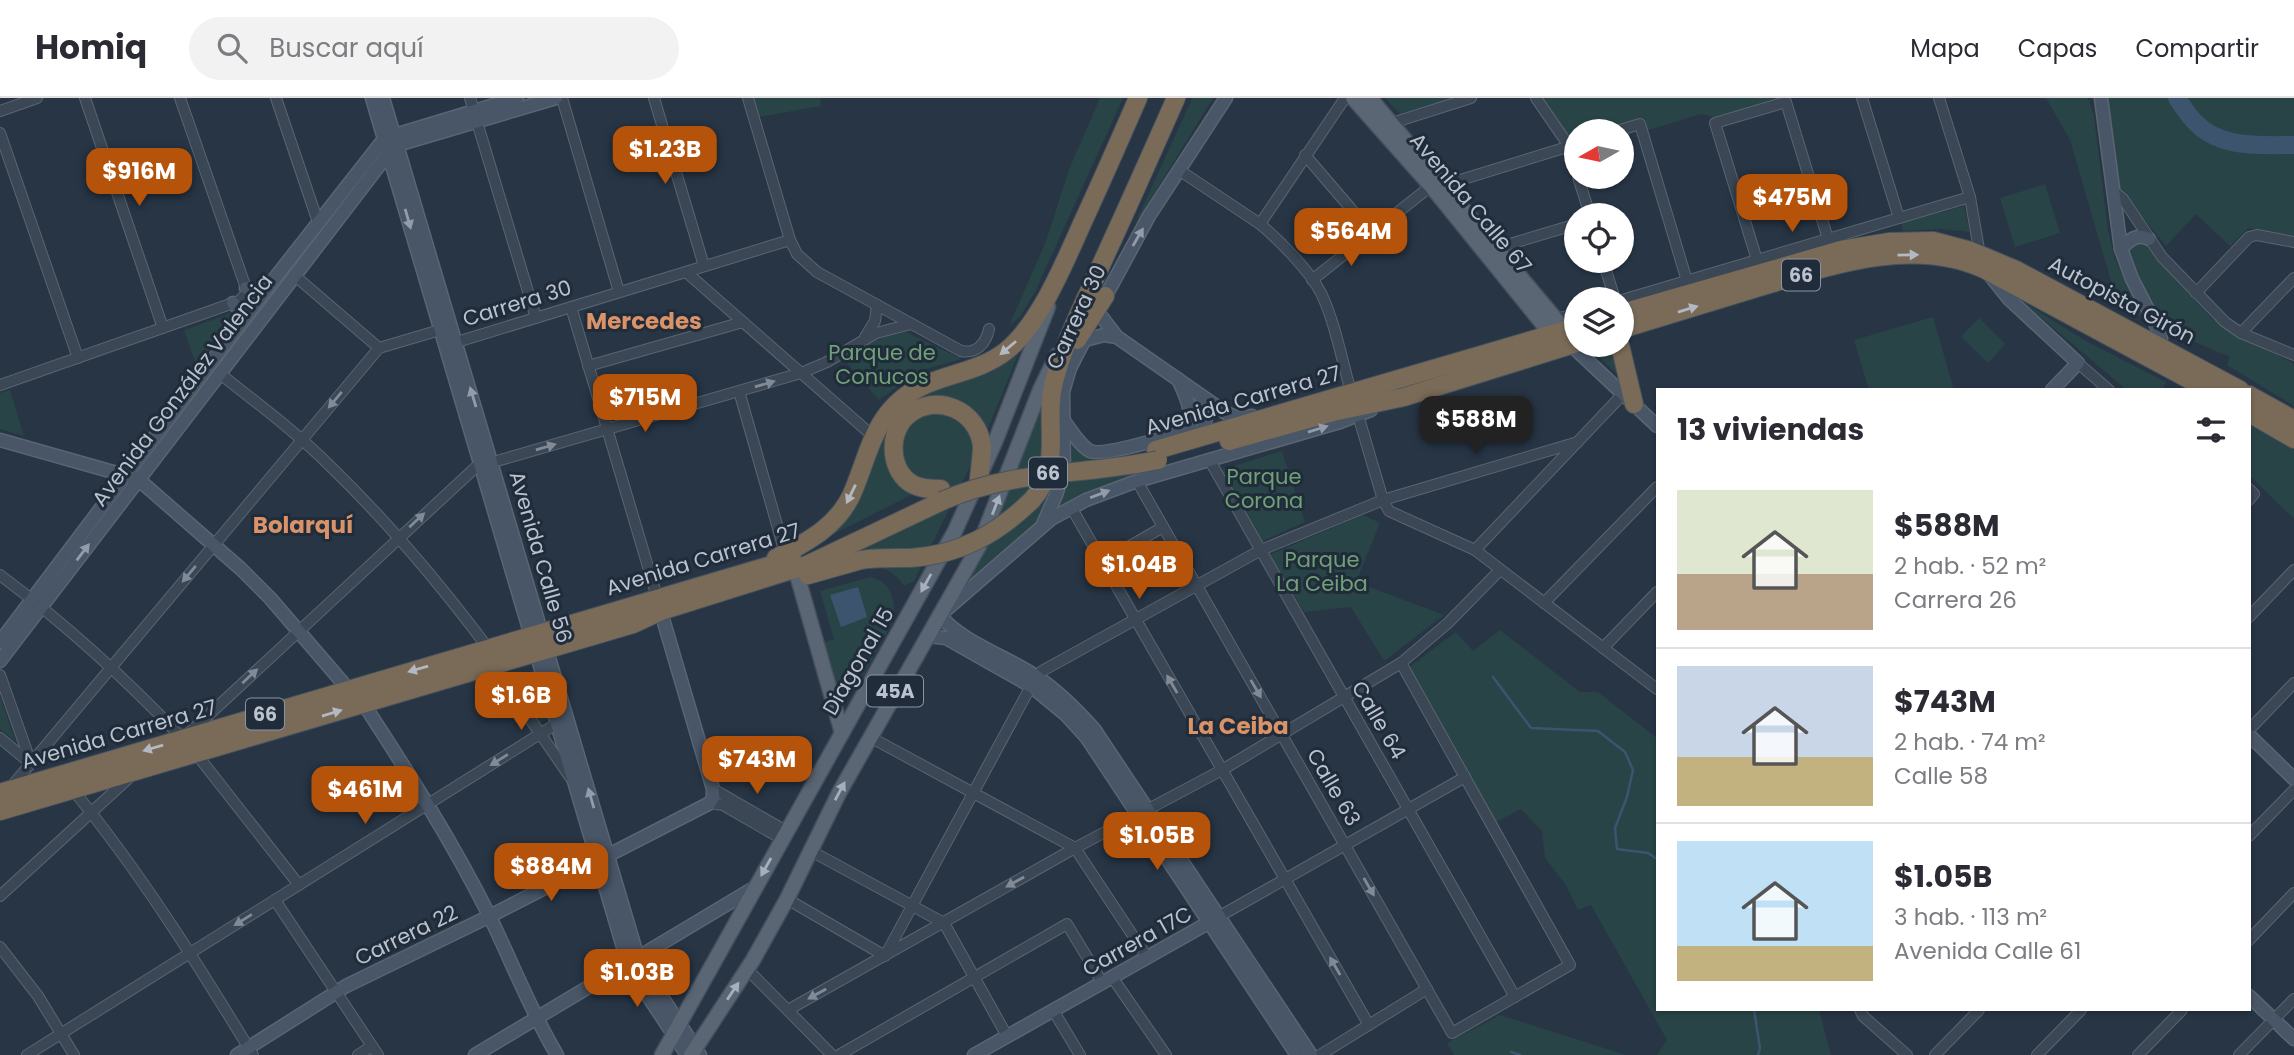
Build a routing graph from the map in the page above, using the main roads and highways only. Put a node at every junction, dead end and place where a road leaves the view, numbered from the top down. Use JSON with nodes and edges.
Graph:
{"nodes":[{"id":1,"x":1138,"y":98,"type":"edge"},
{"id":2,"x":1176,"y":98,"type":"edge"},
{"id":3,"x":1353,"y":98,"type":"edge"},
{"id":4,"x":1370,"y":98,"type":"edge"},
{"id":5,"x":1437,"y":185,"type":"junction"},
{"id":6,"x":1982,"y":262,"type":"junction"},
{"id":7,"x":1060,"y":273,"type":"junction"},
{"id":8,"x":1102,"y":304,"type":"road end"},
{"id":9,"x":1634,"y":309,"type":"edge"},
{"id":10,"x":1075,"y":323,"type":"junction"},
{"id":11,"x":1555,"y":324,"type":"junction"},
{"id":12,"x":1564,"y":325,"type":"edge"},
{"id":13,"x":1634,"y":325,"type":"edge"},
{"id":14,"x":1564,"y":333,"type":"edge"},
{"id":15,"x":1564,"y":347,"type":"edge"},
{"id":16,"x":1621,"y":357,"type":"edge"},
{"id":17,"x":1055,"y":376,"type":"junction"},
{"id":18,"x":2205,"y":388,"type":"edge"},
{"id":19,"x":2236,"y":388,"type":"edge"},
{"id":20,"x":2251,"y":396,"type":"edge"},
{"id":21,"x":1629,"y":399,"type":"road end"},
{"id":22,"x":2251,"y":414,"type":"edge"},
{"id":23,"x":2294,"y":420,"type":"edge"},
{"id":24,"x":2294,"y":439,"type":"edge"},
{"id":25,"x":1157,"y":455,"type":"junction"},
{"id":26,"x":979,"y":478,"type":"junction"},
{"id":27,"x":941,"y":495,"type":"junction"},
{"id":28,"x":754,"y":568,"type":"junction"},
{"id":29,"x":798,"y":578,"type":"junction"},
{"id":30,"x":633,"y":624,"type":"junction"},
{"id":31,"x":539,"y":642,"type":"junction"},
{"id":32,"x":490,"y":657,"type":"junction"},
{"id":33,"x":842,"y":733,"type":"junction"},
{"id":34,"x":4,"y":792,"type":"edge"},
{"id":35,"x":0,"y":811,"type":"edge"},
{"id":36,"x":693,"y":1053,"type":"edge"},
{"id":37,"x":662,"y":1055,"type":"edge"}],
"edges":[{"from":1,"to":7,"type":"highway","number":"45A"},
{"from":2,"to":10,"type":"highway","number":"45A"},
{"from":3,"to":5,"type":"main road","name":"Avenida Calle 67"},
{"from":4,"to":5,"type":"main road","name":"Avenida Calle 67"},
{"from":5,"to":11,"type":"main road","name":"Avenida Calle 67"},
{"from":6,"to":9,"type":"highway","number":"66"},
{"from":13,"to":6,"type":"highway","number":"66","one_way":true},
{"from":6,"to":18,"type":"highway","name":"Autopista Girón","number":"66"},
{"from":6,"to":19,"type":"highway","name":"Autopista Girón","number":"66"},
{"from":7,"to":26,"type":"main road","name":"Diagonal 15","number":"45A"},
{"from":7,"to":28,"type":"highway","one_way":true},
{"from":8,"to":17,"type":"highway"},
{"from":10,"to":17,"type":"highway"},
{"from":36,"to":10,"type":"main road","number":"45A","one_way":true},
{"from":11,"to":12,"type":"highway","name":"Avenida Carrera 27","number":"66"},
{"from":11,"to":14,"type":"main road","name":"Avenida Calle 67"},
{"from":11,"to":25,"type":"highway","name":"Avenida Carrera 27","number":"66"},
{"from":15,"to":25,"type":"highway","name":"Avenida Carrera 27","number":"66"},
{"from":16,"to":21,"type":"highway"},
{"from":17,"to":29,"type":"highway","bridge":true},
{"from":20,"to":23,"type":"highway"},
{"from":22,"to":24,"type":"highway"},
{"from":25,"to":27,"type":"highway","name":"Avenida Carrera 27","number":"66","bridge":true},
{"from":26,"to":27,"type":"highway"},
{"from":26,"to":33,"type":"main road","name":"Diagonal 15","number":"45A","one_way":true},
{"from":27,"to":28,"type":"highway","name":"Avenida Carrera 27","number":"66"},
{"from":27,"to":30,"type":"highway","name":"Avenida Carrera 27","number":"66"},
{"from":28,"to":31,"type":"highway","name":"Avenida Carrera 27","number":"66"},
{"from":29,"to":30,"type":"highway"},
{"from":29,"to":33,"type":"main road"},
{"from":30,"to":31,"type":"highway","name":"Avenida Carrera 27","number":"66"},
{"from":31,"to":32,"type":"highway","name":"Avenida Carrera 27","number":"66"},
{"from":32,"to":34,"type":"highway","name":"Avenida Carrera 27","number":"66","one_way":true},
{"from":35,"to":32,"type":"highway","name":"Avenida Carrera 27","number":"66","one_way":true},
{"from":33,"to":37,"type":"main road","name":"Diagonal 15","number":"45A","one_way":true}]}
